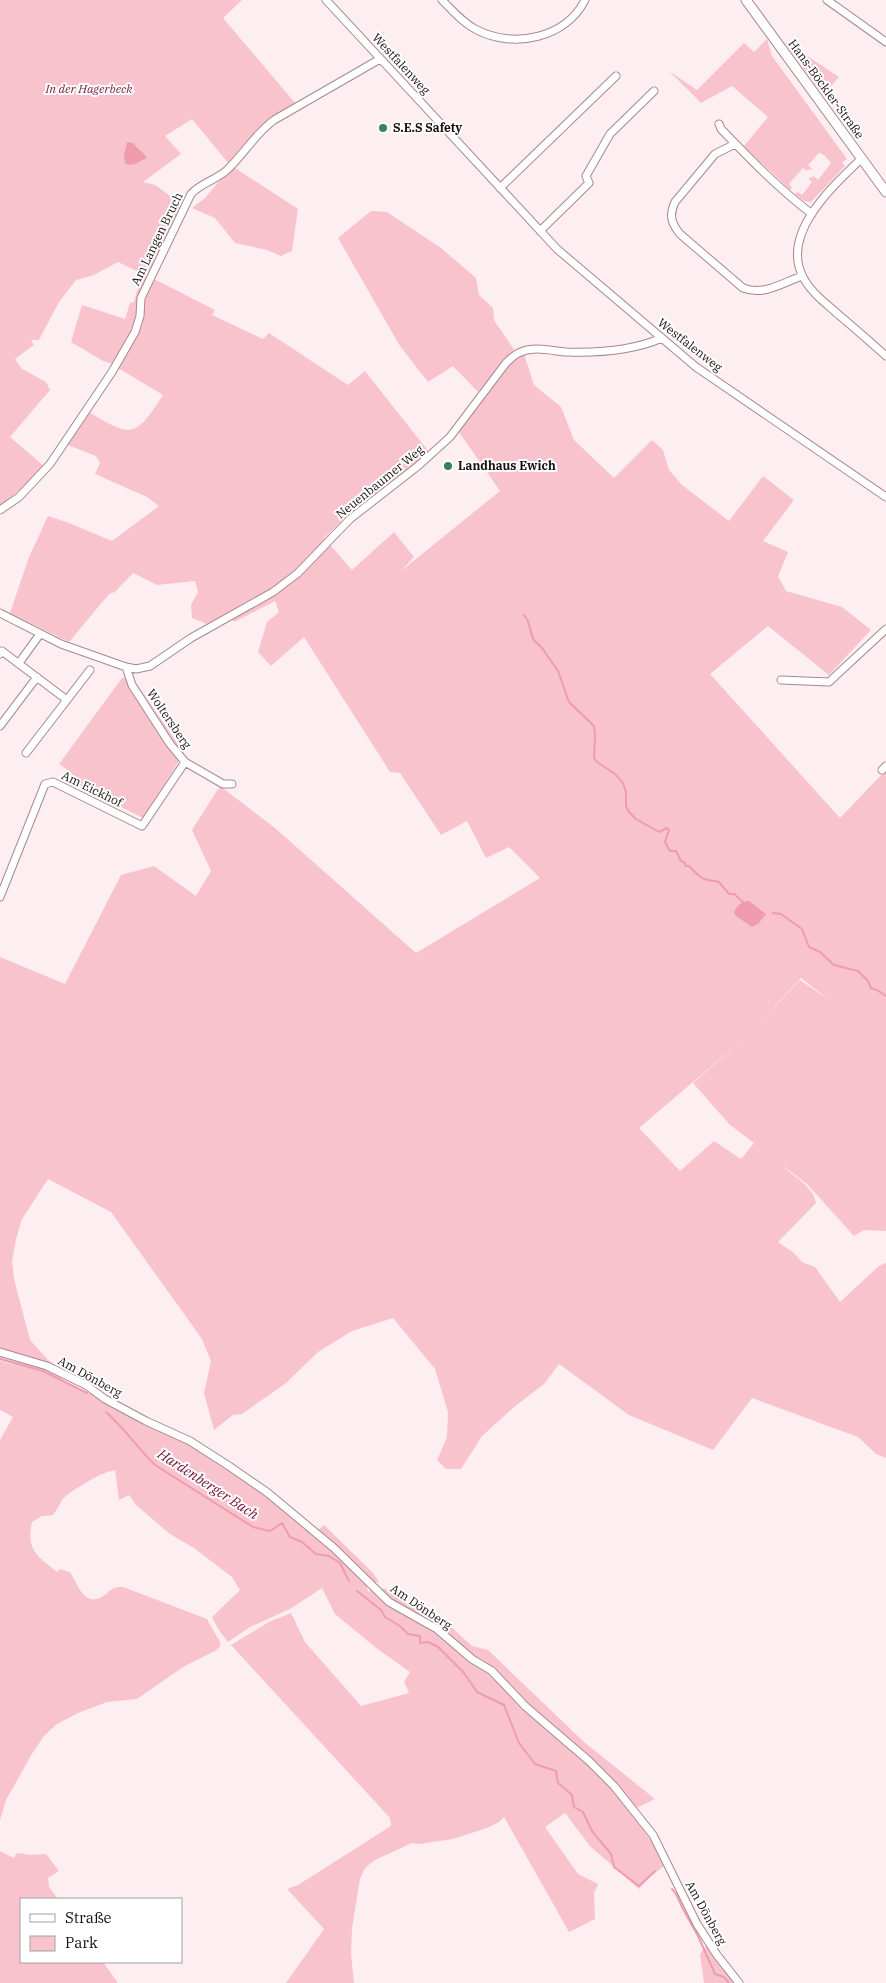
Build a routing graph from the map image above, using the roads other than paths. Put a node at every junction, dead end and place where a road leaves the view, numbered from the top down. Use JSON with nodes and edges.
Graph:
{"nodes":[{"id":1,"x":326,"y":0,"type":"edge"},
{"id":2,"x":442,"y":0,"type":"edge"},
{"id":3,"x":585,"y":0,"type":"edge"},
{"id":4,"x":746,"y":0,"type":"edge"},
{"id":5,"x":827,"y":0,"type":"edge"},
{"id":6,"x":886,"y":42,"type":"edge"},
{"id":7,"x":380,"y":59,"type":"junction"},
{"id":8,"x":616,"y":76,"type":"dead end"},
{"id":9,"x":654,"y":91,"type":"dead end"},
{"id":10,"x":719,"y":124,"type":"dead end"},
{"id":11,"x":736,"y":144,"type":"junction"},
{"id":12,"x":862,"y":158,"type":"junction"},
{"id":13,"x":500,"y":188,"type":"junction"},
{"id":14,"x":886,"y":192,"type":"edge"},
{"id":15,"x":812,"y":214,"type":"junction"},
{"id":16,"x":540,"y":231,"type":"junction"},
{"id":17,"x":802,"y":276,"type":"junction"},
{"id":18,"x":662,"y":338,"type":"junction"},
{"id":19,"x":886,"y":356,"type":"edge"},
{"id":20,"x":886,"y":497,"type":"edge"},
{"id":21,"x":0,"y":510,"type":"edge"},
{"id":22,"x":0,"y":613,"type":"edge"},
{"id":23,"x":886,"y":630,"type":"edge"},
{"id":24,"x":40,"y":634,"type":"junction"},
{"id":25,"x":1,"y":652,"type":"edge"},
{"id":26,"x":19,"y":663,"type":"junction"},
{"id":27,"x":126,"y":667,"type":"junction"},
{"id":28,"x":90,"y":670,"type":"dead end"},
{"id":29,"x":37,"y":677,"type":"junction"},
{"id":30,"x":781,"y":680,"type":"dead end"},
{"id":31,"x":67,"y":700,"type":"junction"},
{"id":32,"x":0,"y":726,"type":"edge"},
{"id":33,"x":26,"y":753,"type":"dead end"},
{"id":34,"x":184,"y":762,"type":"junction"},
{"id":35,"x":232,"y":784,"type":"dead end"},
{"id":36,"x":0,"y":897,"type":"edge"},
{"id":37,"x":0,"y":1352,"type":"edge"},
{"id":38,"x":738,"y":1983,"type":"edge"}],
"edges":[{"from":1,"to":7,"type":"street","name":"Westfalenweg"},
{"from":2,"to":3,"type":"street"},
{"from":4,"to":12,"type":"street","name":"Hans-Böckler-Straße"},
{"from":5,"to":6,"type":"street"},
{"from":7,"to":13,"type":"street","name":"Westfalenweg"},
{"from":7,"to":21,"type":"street","name":"Am Langen Bruch"},
{"from":8,"to":13,"type":"street"},
{"from":9,"to":16,"type":"street"},
{"from":10,"to":11,"type":"street"},
{"from":11,"to":15,"type":"street"},
{"from":11,"to":17,"type":"street"},
{"from":12,"to":14,"type":"street","name":"Hans-Böckler-Straße"},
{"from":12,"to":15,"type":"street"},
{"from":13,"to":16,"type":"street","name":"Westfalenweg"},
{"from":15,"to":17,"type":"street"},
{"from":16,"to":18,"type":"street","name":"Westfalenweg"},
{"from":17,"to":19,"type":"street"},
{"from":18,"to":20,"type":"street","name":"Westfalenweg"},
{"from":18,"to":27,"type":"street","name":"Neuenbaumer Weg"},
{"from":22,"to":24,"type":"street","name":"Neuenbaumer Weg"},
{"from":23,"to":30,"type":"street"},
{"from":24,"to":26,"type":"street"},
{"from":24,"to":27,"type":"street","name":"Neuenbaumer Weg"},
{"from":25,"to":26,"type":"street"},
{"from":26,"to":29,"type":"street"},
{"from":27,"to":34,"type":"street","name":"Woltersberg"},
{"from":28,"to":31,"type":"street"},
{"from":29,"to":31,"type":"street"},
{"from":29,"to":32,"type":"street"},
{"from":31,"to":33,"type":"street"},
{"from":34,"to":35,"type":"street","name":"Woltersberg"},
{"from":34,"to":36,"type":"street","name":"Am Eickhof"},
{"from":37,"to":38,"type":"street","name":"Am Dönberg"}]}
